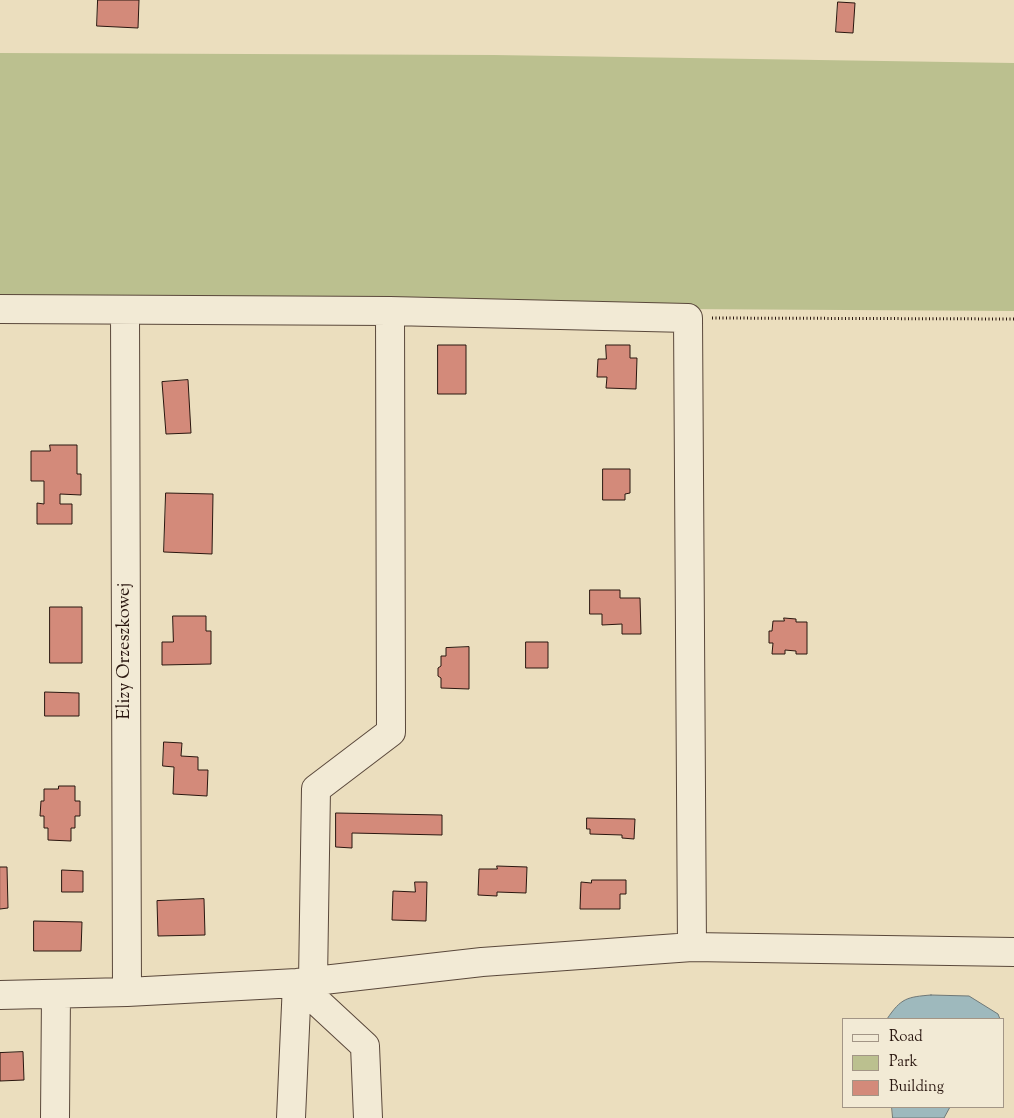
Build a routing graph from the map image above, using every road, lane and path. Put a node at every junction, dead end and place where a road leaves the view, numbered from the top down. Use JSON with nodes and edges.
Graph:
{"nodes":[{"id":1,"x":0,"y":309,"type":"edge"},
{"id":2,"x":125,"y":311,"type":"junction"},
{"id":3,"x":390,"y":311,"type":"junction"},
{"id":4,"x":688,"y":318,"type":"junction"},
{"id":5,"x":1014,"y":319,"type":"edge"},
{"id":6,"x":692,"y":947,"type":"junction"},
{"id":7,"x":1014,"y":952,"type":"edge"},
{"id":8,"x":305,"y":982,"type":"junction"},
{"id":9,"x":127,"y":992,"type":"junction"},
{"id":10,"x":56,"y":994,"type":"junction"},
{"id":11,"x":0,"y":995,"type":"edge"},
{"id":12,"x":55,"y":1118,"type":"edge"},
{"id":13,"x":291,"y":1118,"type":"edge"},
{"id":14,"x":368,"y":1118,"type":"edge"}],
"edges":[{"from":1,"to":2,"type":"street"},
{"from":2,"to":3,"type":"street"},
{"from":2,"to":9,"type":"street","name":"Elizy Orzeszkowej"},
{"from":3,"to":4,"type":"street"},
{"from":3,"to":8,"type":"street"},
{"from":4,"to":5,"type":"path"},
{"from":4,"to":6,"type":"street"},
{"from":6,"to":7,"type":"street"},
{"from":6,"to":8,"type":"street"},
{"from":8,"to":9,"type":"street"},
{"from":8,"to":13,"type":"street"},
{"from":8,"to":14,"type":"street"},
{"from":9,"to":10,"type":"street"},
{"from":10,"to":11,"type":"street"},
{"from":10,"to":12,"type":"street"}]}
